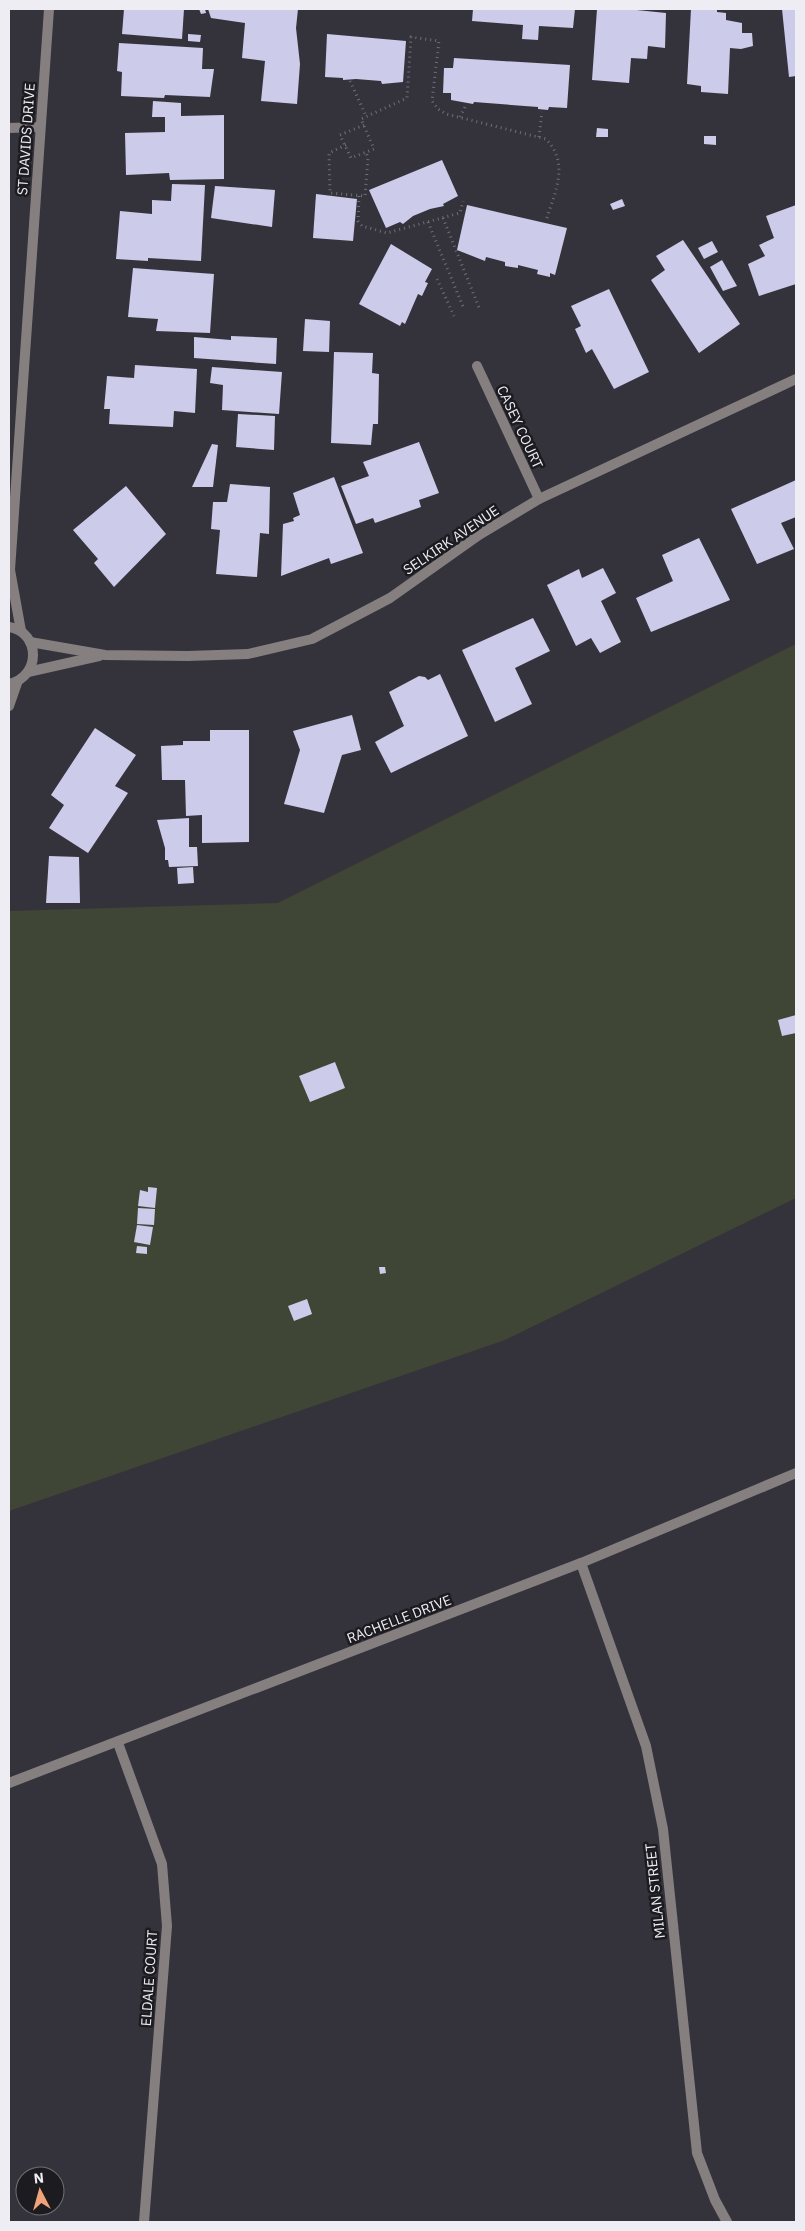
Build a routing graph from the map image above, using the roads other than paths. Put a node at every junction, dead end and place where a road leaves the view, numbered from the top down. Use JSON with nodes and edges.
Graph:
{"nodes":[{"id":1,"x":49,"y":9,"type":"edge"},
{"id":2,"x":40,"y":127,"type":"junction"},
{"id":3,"x":9,"y":128,"type":"edge"},
{"id":4,"x":477,"y":366,"type":"dead end"},
{"id":5,"x":796,"y":379,"type":"edge"},
{"id":6,"x":539,"y":499,"type":"junction"},
{"id":7,"x":9,"y":572,"type":"edge"},
{"id":8,"x":9,"y":627,"type":"edge"},
{"id":9,"x":21,"y":631,"type":"junction"},
{"id":10,"x":30,"y":642,"type":"junction"},
{"id":11,"x":105,"y":654,"type":"junction"},
{"id":12,"x":28,"y":672,"type":"junction"},
{"id":13,"x":13,"y":684,"type":"edge"},
{"id":14,"x":9,"y":706,"type":"edge"},
{"id":15,"x":796,"y":1473,"type":"edge"},
{"id":16,"x":581,"y":1563,"type":"junction"},
{"id":17,"x":118,"y":1743,"type":"junction"},
{"id":18,"x":9,"y":1783,"type":"edge"},
{"id":19,"x":144,"y":2222,"type":"edge"},
{"id":20,"x":727,"y":2222,"type":"edge"}],
"edges":[{"from":1,"to":2,"type":"street","name":"ST DAVIDS DRIVE"},
{"from":2,"to":3,"type":"street"},
{"from":2,"to":7,"type":"street","name":"ST DAVIDS DRIVE"},
{"from":4,"to":6,"type":"street","name":"CASEY COURT"},
{"from":5,"to":6,"type":"street","name":"SELKIRK AVENUE"},
{"from":6,"to":11,"type":"street","name":"SELKIRK AVENUE"},
{"from":7,"to":9,"type":"street","name":"ST DAVIDS DRIVE"},
{"from":8,"to":9,"type":"street"},
{"from":9,"to":10,"type":"street"},
{"from":10,"to":11,"type":"street","name":"SELKIRK AVENUE"},
{"from":10,"to":12,"type":"street"},
{"from":11,"to":12,"type":"street","name":"SELKIRK AVENUE"},
{"from":12,"to":13,"type":"street"},
{"from":13,"to":14,"type":"street"},
{"from":15,"to":16,"type":"street","name":"RACHELLE DRIVE"},
{"from":16,"to":17,"type":"street","name":"RACHELLE DRIVE"},
{"from":16,"to":20,"type":"street","name":"MILAN STREET"},
{"from":17,"to":18,"type":"street","name":"RACHELLE DRIVE"},
{"from":17,"to":19,"type":"street","name":"ELDALE COURT"}]}
